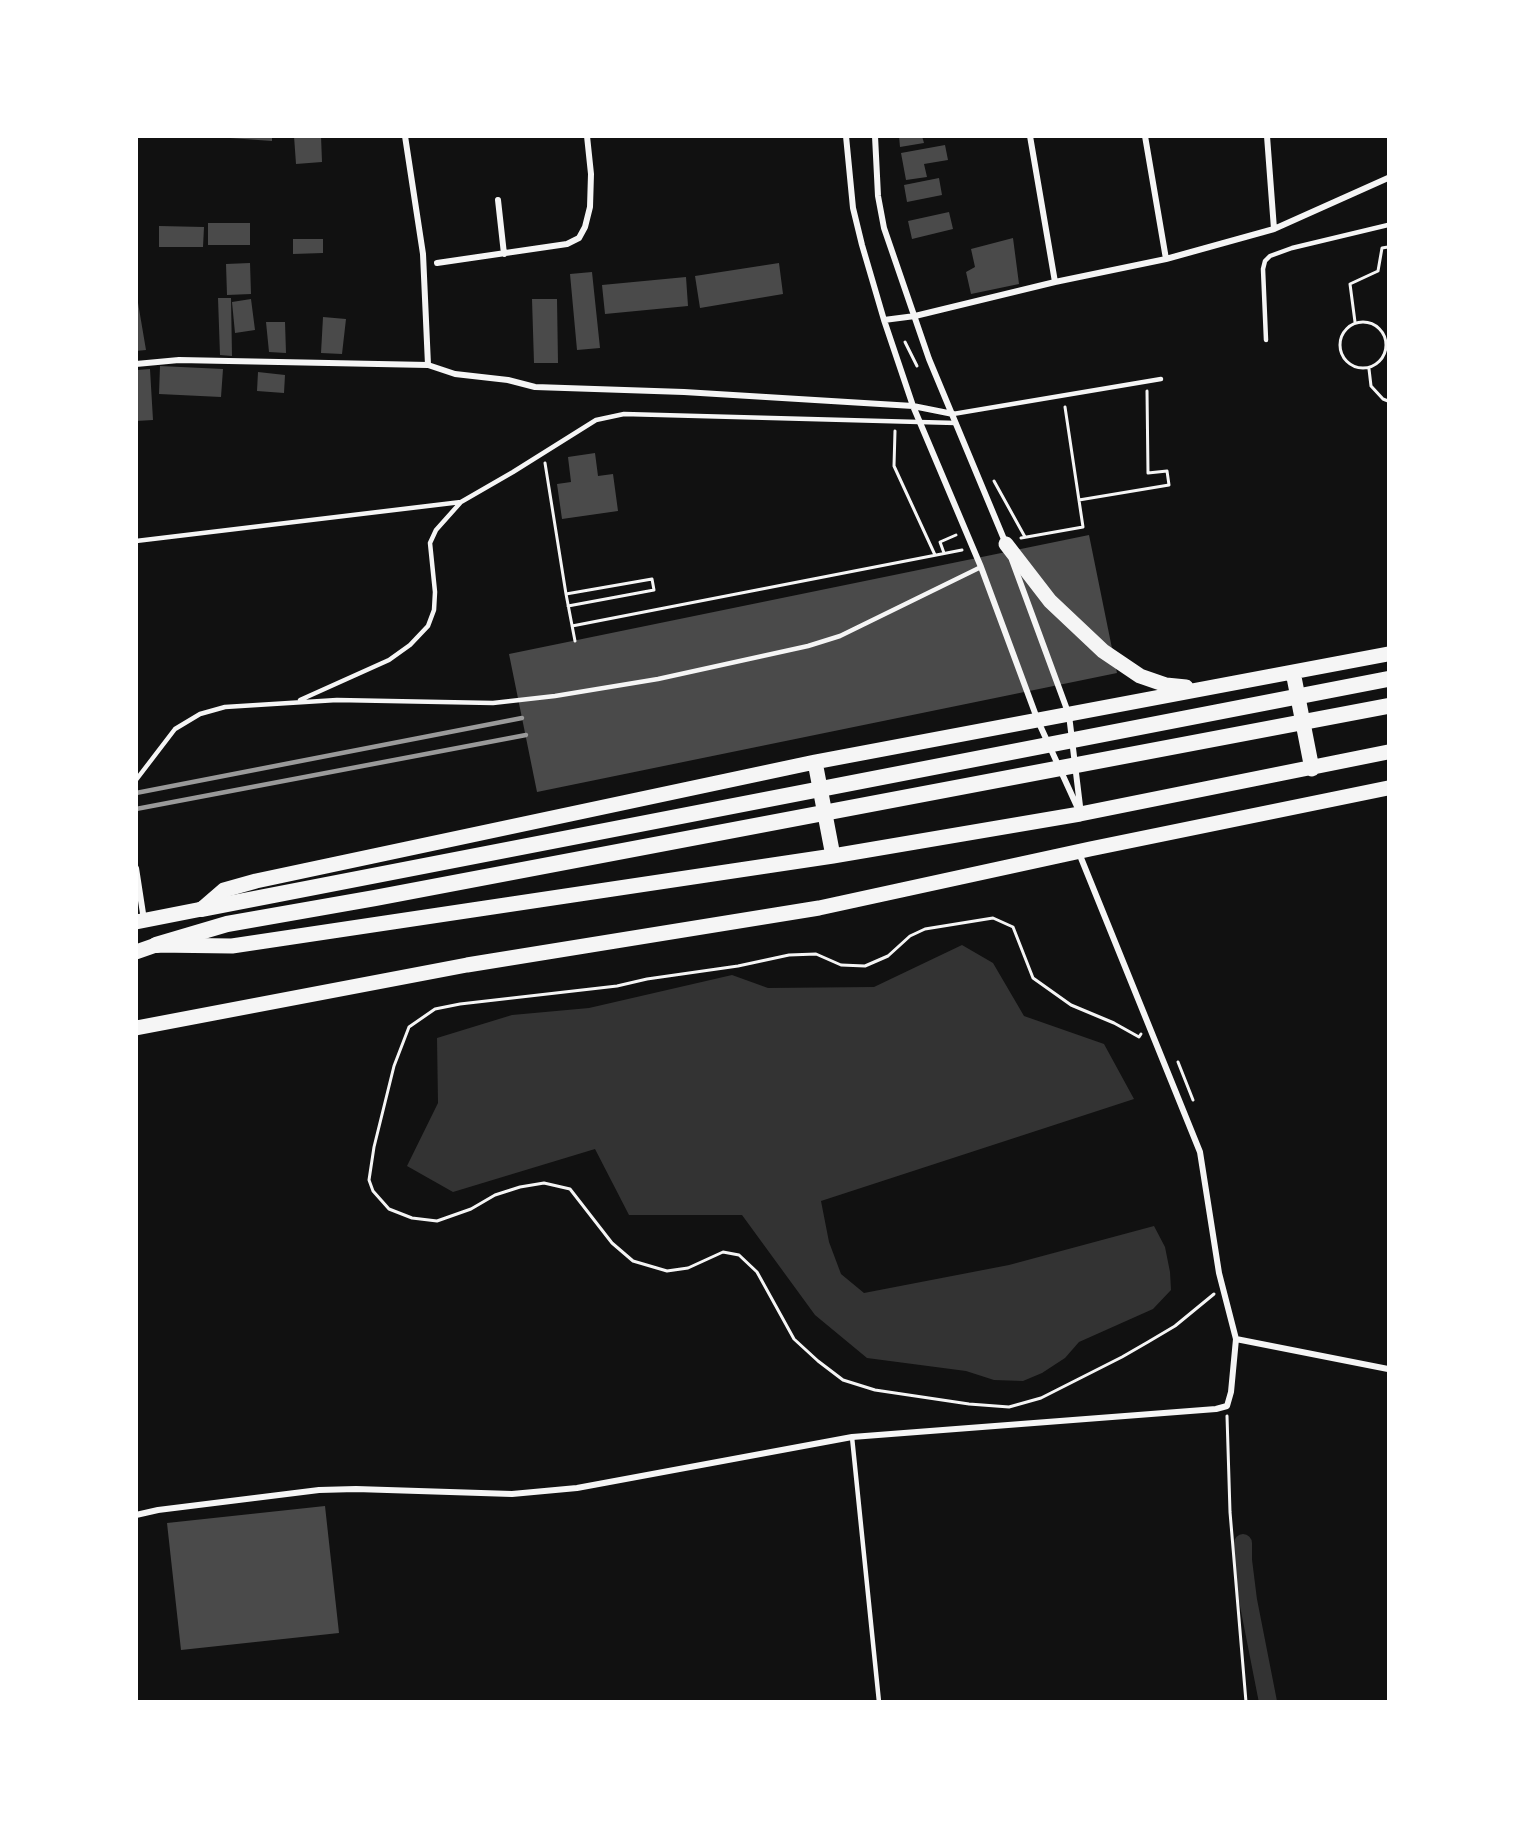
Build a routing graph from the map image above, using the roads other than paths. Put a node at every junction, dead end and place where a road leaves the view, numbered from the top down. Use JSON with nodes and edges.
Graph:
{"nodes":[{"id":1,"x":405,"y":136,"type":"edge"},
{"id":2,"x":588,"y":136,"type":"edge"},
{"id":3,"x":846,"y":136,"type":"edge"},
{"id":4,"x":875,"y":136,"type":"edge"},
{"id":5,"x":1030,"y":136,"type":"edge"},
{"id":6,"x":1145,"y":136,"type":"edge"},
{"id":7,"x":1267,"y":136,"type":"edge"},
{"id":8,"x":1389,"y":178,"type":"edge"},
{"id":9,"x":498,"y":200,"type":"dead end"},
{"id":10,"x":1389,"y":225,"type":"edge"},
{"id":11,"x":1274,"y":230,"type":"junction"},
{"id":12,"x":504,"y":254,"type":"junction"},
{"id":13,"x":1166,"y":259,"type":"junction"},
{"id":14,"x":437,"y":262,"type":"dead end"},
{"id":15,"x":1055,"y":282,"type":"junction"},
{"id":16,"x":915,"y":316,"type":"junction"},
{"id":17,"x":884,"y":320,"type":"junction"},
{"id":18,"x":1266,"y":339,"type":"dead end"},
{"id":19,"x":136,"y":364,"type":"edge"},
{"id":20,"x":429,"y":365,"type":"junction"},
{"id":21,"x":1161,"y":379,"type":"dead end"},
{"id":22,"x":913,"y":406,"type":"junction"},
{"id":23,"x":953,"y":414,"type":"junction"},
{"id":24,"x":920,"y":423,"type":"junction"},
{"id":25,"x":957,"y":423,"type":"junction"},
{"id":26,"x":461,"y":502,"type":"junction"},
{"id":27,"x":136,"y":541,"type":"edge"},
{"id":28,"x":1012,"y":542,"type":"junction"},
{"id":29,"x":981,"y":567,"type":"junction"},
{"id":30,"x":1389,"y":654,"type":"edge"},
{"id":31,"x":1293,"y":672,"type":"junction"},
{"id":32,"x":1389,"y":679,"type":"edge"},
{"id":33,"x":1204,"y":689,"type":"junction"},
{"id":34,"x":295,"y":702,"type":"junction"},
{"id":35,"x":1389,"y":706,"type":"edge"},
{"id":36,"x":1069,"y":715,"type":"junction"},
{"id":37,"x":1038,"y":721,"type":"junction"},
{"id":38,"x":1389,"y":753,"type":"edge"},
{"id":39,"x":815,"y":762,"type":"junction"},
{"id":40,"x":1312,"y":769,"type":"junction"},
{"id":41,"x":136,"y":780,"type":"edge"},
{"id":42,"x":1389,"y":788,"type":"edge"},
{"id":43,"x":1080,"y":814,"type":"junction"},
{"id":44,"x":1078,"y":852,"type":"junction"},
{"id":45,"x":833,"y":856,"type":"junction"},
{"id":46,"x":136,"y":868,"type":"edge"},
{"id":47,"x":202,"y":909,"type":"junction"},
{"id":48,"x":141,"y":921,"type":"edge"},
{"id":49,"x":156,"y":945,"type":"junction"},
{"id":50,"x":136,"y":952,"type":"edge"},
{"id":51,"x":136,"y":1028,"type":"edge"},
{"id":52,"x":1236,"y":1339,"type":"junction"},
{"id":53,"x":1389,"y":1369,"type":"edge"},
{"id":54,"x":852,"y":1437,"type":"junction"},
{"id":55,"x":136,"y":1515,"type":"edge"},
{"id":56,"x":879,"y":1701,"type":"edge"}],
"edges":[{"from":1,"to":20,"type":"street"},
{"from":2,"to":12,"type":"street"},
{"from":3,"to":17,"type":"street"},
{"from":4,"to":16,"type":"street"},
{"from":5,"to":15,"type":"street"},
{"from":6,"to":13,"type":"street"},
{"from":7,"to":11,"type":"street"},
{"from":8,"to":11,"type":"street"},
{"from":9,"to":12,"type":"street"},
{"from":10,"to":18,"type":"lane"},
{"from":11,"to":13,"type":"street"},
{"from":12,"to":14,"type":"street"},
{"from":13,"to":15,"type":"street"},
{"from":15,"to":16,"type":"street"},
{"from":16,"to":17,"type":"street"},
{"from":16,"to":23,"type":"street"},
{"from":17,"to":22,"type":"street"},
{"from":19,"to":20,"type":"street"},
{"from":20,"to":22,"type":"street"},
{"from":21,"to":23,"type":"lane"},
{"from":22,"to":23,"type":"street"},
{"from":22,"to":24,"type":"street"},
{"from":23,"to":25,"type":"street"},
{"from":24,"to":25,"type":"lane"},
{"from":24,"to":26,"type":"lane"},
{"from":24,"to":29,"type":"street"},
{"from":25,"to":28,"type":"street"},
{"from":26,"to":27,"type":"lane"},
{"from":26,"to":34,"type":"lane"},
{"from":28,"to":33,"type":"main road"},
{"from":28,"to":36,"type":"street"},
{"from":29,"to":34,"type":"lane"},
{"from":29,"to":37,"type":"street"},
{"from":30,"to":31,"type":"main road"},
{"from":31,"to":33,"type":"main road"},
{"from":31,"to":40,"type":"main road"},
{"from":32,"to":47,"type":"highway"},
{"from":33,"to":36,"type":"main road"},
{"from":34,"to":41,"type":"lane"},
{"from":35,"to":49,"type":"highway"},
{"from":36,"to":37,"type":"main road"},
{"from":36,"to":43,"type":"street"},
{"from":37,"to":39,"type":"main road"},
{"from":37,"to":43,"type":"street"},
{"from":38,"to":40,"type":"main road"},
{"from":39,"to":45,"type":"main road"},
{"from":39,"to":47,"type":"main road"},
{"from":40,"to":43,"type":"main road"},
{"from":42,"to":44,"type":"main road"},
{"from":43,"to":45,"type":"main road"},
{"from":44,"to":51,"type":"main road"},
{"from":44,"to":52,"type":"street"},
{"from":45,"to":49,"type":"main road"},
{"from":46,"to":48,"type":"street"},
{"from":47,"to":48,"type":"main road"},
{"from":49,"to":50,"type":"main road"},
{"from":52,"to":53,"type":"street"},
{"from":52,"to":54,"type":"street"},
{"from":54,"to":55,"type":"street"},
{"from":54,"to":56,"type":"lane"}]}
